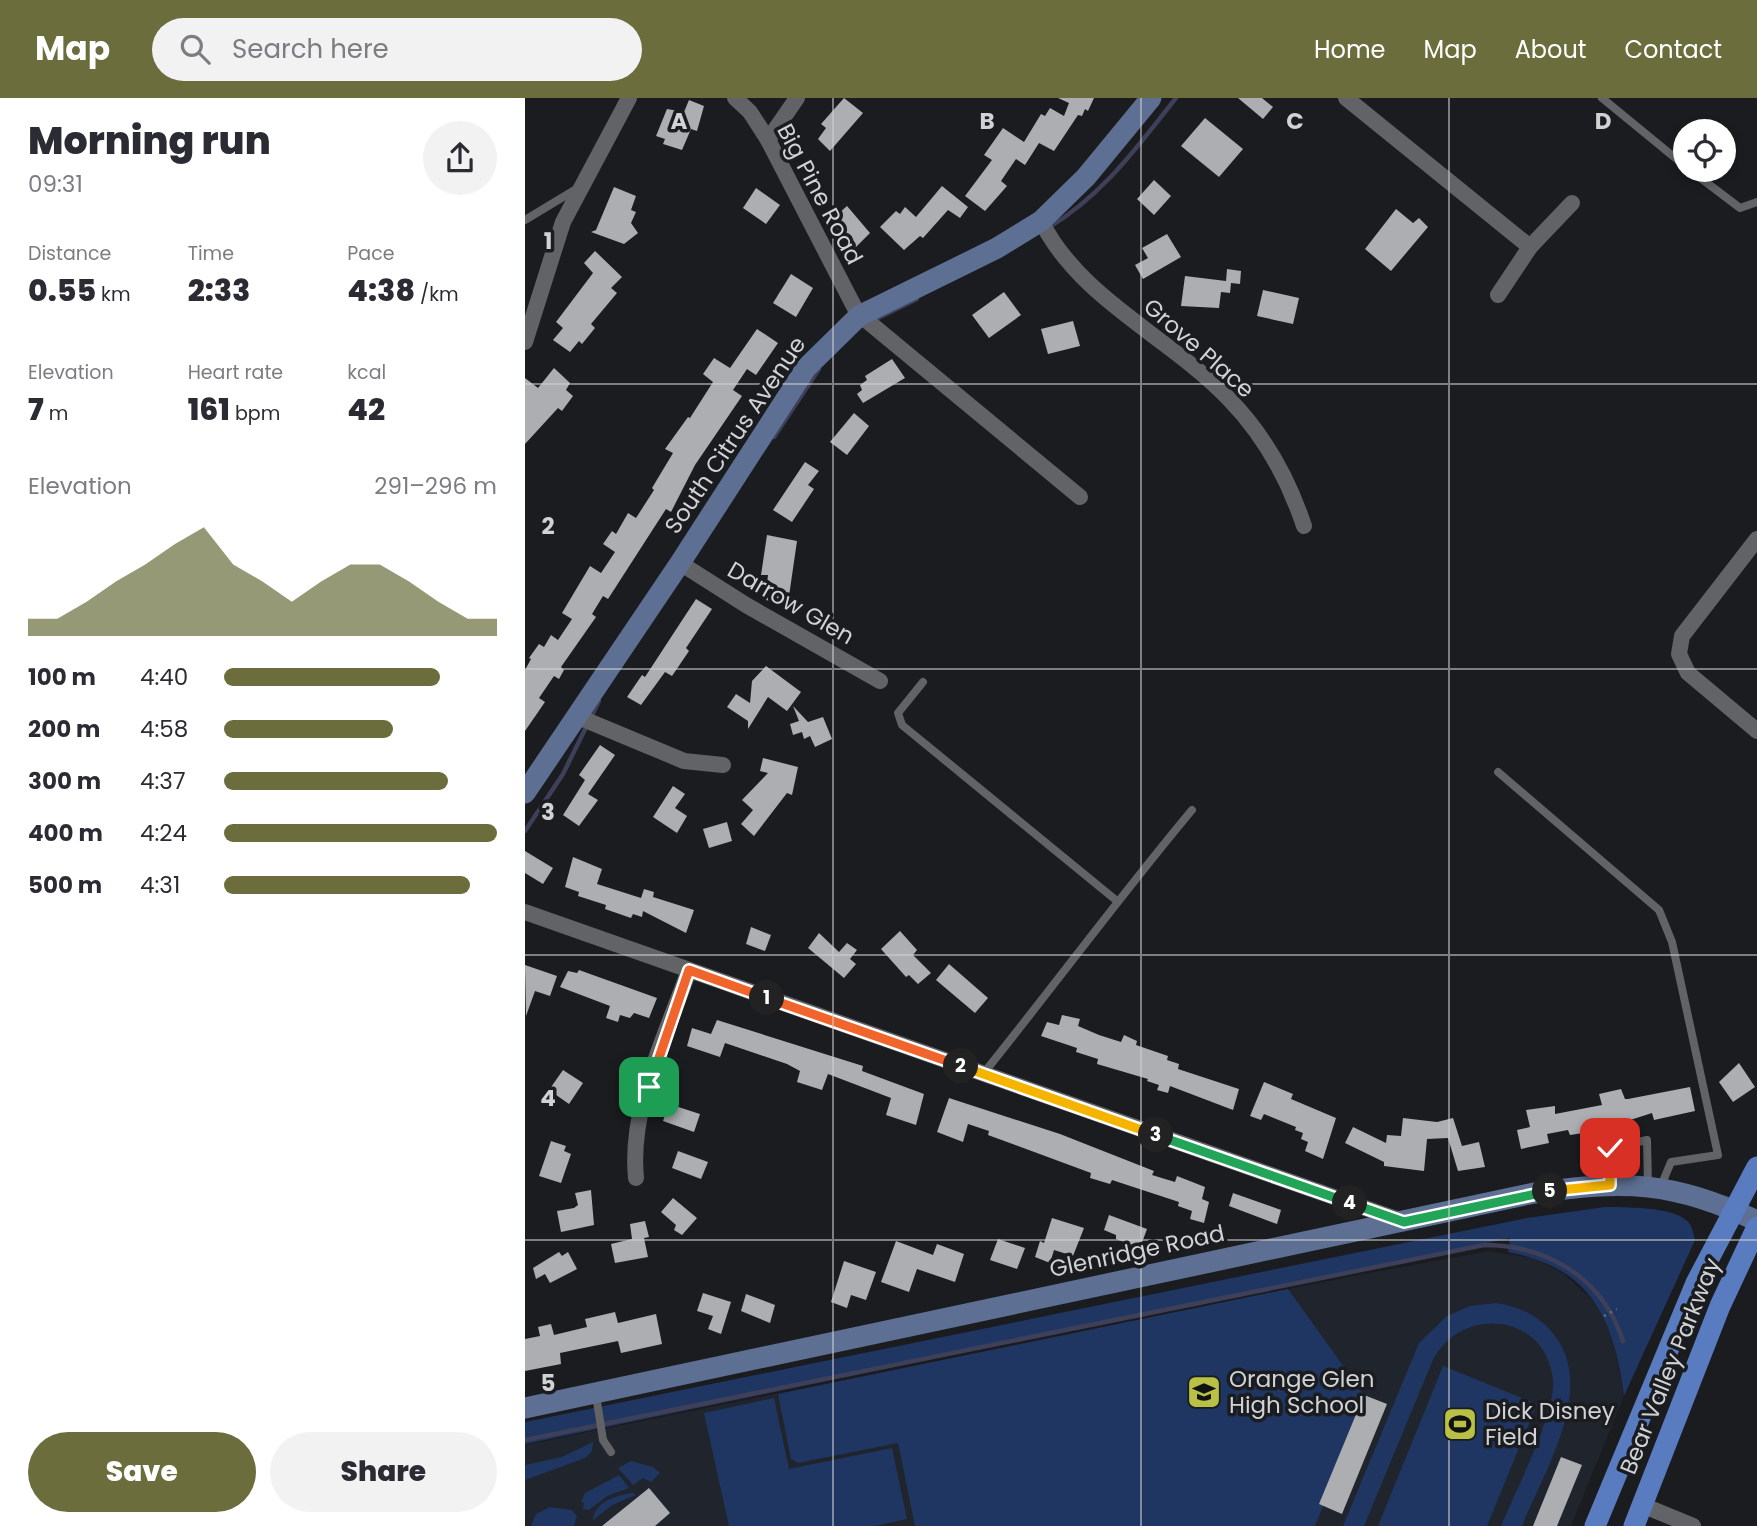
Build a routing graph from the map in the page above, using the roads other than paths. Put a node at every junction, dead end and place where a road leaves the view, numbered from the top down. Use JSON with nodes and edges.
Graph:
{"nodes":[{"id":1,"x":629,"y":98,"type":"edge"},
{"id":2,"x":735,"y":98,"type":"edge"},
{"id":3,"x":797,"y":98,"type":"edge"},
{"id":4,"x":1151,"y":98,"type":"edge"},
{"id":5,"x":1346,"y":98,"type":"edge"},
{"id":6,"x":1602,"y":98,"type":"edge"},
{"id":7,"x":768,"y":140,"type":"junction"},
{"id":8,"x":1673,"y":156,"type":"edge"},
{"id":9,"x":1706,"y":182,"type":"edge"},
{"id":10,"x":581,"y":186,"type":"junction"},
{"id":11,"x":1757,"y":202,"type":"edge"},
{"id":12,"x":1572,"y":203,"type":"dead end"},
{"id":13,"x":525,"y":220,"type":"edge"},
{"id":14,"x":1041,"y":221,"type":"junction"},
{"id":15,"x":1530,"y":247,"type":"junction"},
{"id":16,"x":1498,"y":295,"type":"dead end"},
{"id":17,"x":859,"y":315,"type":"junction"},
{"id":18,"x":525,"y":342,"type":"edge"},
{"id":19,"x":1080,"y":497,"type":"dead end"},
{"id":20,"x":1304,"y":526,"type":"dead end"},
{"id":21,"x":1757,"y":539,"type":"edge"},
{"id":22,"x":680,"y":563,"type":"junction"},
{"id":23,"x":880,"y":681,"type":"dead end"},
{"id":24,"x":923,"y":682,"type":"dead end"},
{"id":25,"x":576,"y":716,"type":"junction"},
{"id":26,"x":1757,"y":731,"type":"edge"},
{"id":27,"x":723,"y":765,"type":"dead end"},
{"id":28,"x":1498,"y":772,"type":"dead end"},
{"id":29,"x":525,"y":793,"type":"edge"},
{"id":30,"x":1192,"y":810,"type":"dead end"},
{"id":31,"x":1117,"y":901,"type":"junction"},
{"id":32,"x":525,"y":912,"type":"edge"},
{"id":33,"x":689,"y":970,"type":"junction"},
{"id":34,"x":983,"y":1074,"type":"junction"},
{"id":35,"x":1757,"y":1167,"type":"edge"},
{"id":36,"x":636,"y":1178,"type":"dead end"},
{"id":37,"x":1610,"y":1185,"type":"junction"},
{"id":38,"x":1655,"y":1186,"type":"junction"},
{"id":39,"x":1733,"y":1209,"type":"junction"},
{"id":40,"x":1757,"y":1221,"type":"edge"},
{"id":41,"x":1404,"y":1222,"type":"junction"},
{"id":42,"x":1757,"y":1227,"type":"edge"},
{"id":43,"x":595,"y":1393,"type":"junction"},
{"id":44,"x":525,"y":1408,"type":"edge"},
{"id":45,"x":611,"y":1452,"type":"dead end"},
{"id":46,"x":1642,"y":1506,"type":"junction"},
{"id":47,"x":1595,"y":1526,"type":"edge"},
{"id":48,"x":1634,"y":1526,"type":"edge"},
{"id":49,"x":1693,"y":1526,"type":"edge"}],
"edges":[{"from":1,"to":10,"type":"street"},
{"from":2,"to":7,"type":"street","name":"Big Pine Road"},
{"from":3,"to":7,"type":"street"},
{"from":4,"to":14,"type":"street","name":"South Citrus Avenue"},
{"from":5,"to":15,"type":"street"},
{"from":6,"to":8,"type":"lane"},
{"from":7,"to":17,"type":"street","name":"Big Pine Road"},
{"from":9,"to":11,"type":"lane"},
{"from":10,"to":13,"type":"lane"},
{"from":10,"to":18,"type":"street"},
{"from":12,"to":15,"type":"street"},
{"from":14,"to":17,"type":"street","name":"South Citrus Avenue"},
{"from":14,"to":20,"type":"street","name":"Grove Place"},
{"from":15,"to":16,"type":"street"},
{"from":17,"to":19,"type":"street"},
{"from":17,"to":22,"type":"street","name":"South Citrus Avenue"},
{"from":21,"to":26,"type":"street"},
{"from":22,"to":23,"type":"street","name":"Darrow Glen"},
{"from":22,"to":25,"type":"street","name":"South Citrus Avenue"},
{"from":24,"to":31,"type":"lane"},
{"from":25,"to":27,"type":"street"},
{"from":25,"to":29,"type":"street","name":"South Citrus Avenue"},
{"from":28,"to":38,"type":"lane"},
{"from":30,"to":31,"type":"lane"},
{"from":31,"to":34,"type":"lane"},
{"from":32,"to":33,"type":"street"},
{"from":33,"to":34,"type":"street"},
{"from":33,"to":36,"type":"street"},
{"from":34,"to":41,"type":"street"},
{"from":35,"to":39,"type":"main road","name":"Bear Valley Parkway"},
{"from":37,"to":38,"type":"street","name":"Glenridge Road"},
{"from":37,"to":38,"type":"lane"},
{"from":37,"to":41,"type":"street","name":"Glenridge Road"},
{"from":38,"to":39,"type":"street","name":"Glenridge Road"},
{"from":39,"to":40,"type":"street","name":"Glenridge Road"},
{"from":39,"to":47,"type":"main road","name":"Bear Valley Parkway"},
{"from":41,"to":43,"type":"street","name":"Glenridge Road"},
{"from":42,"to":46,"type":"main road","name":"Bear Valley Parkway"},
{"from":43,"to":44,"type":"street","name":"Glenridge Road"},
{"from":43,"to":45,"type":"lane"},
{"from":46,"to":48,"type":"main road","name":"Bear Valley Parkway"},
{"from":46,"to":49,"type":"street"}]}
